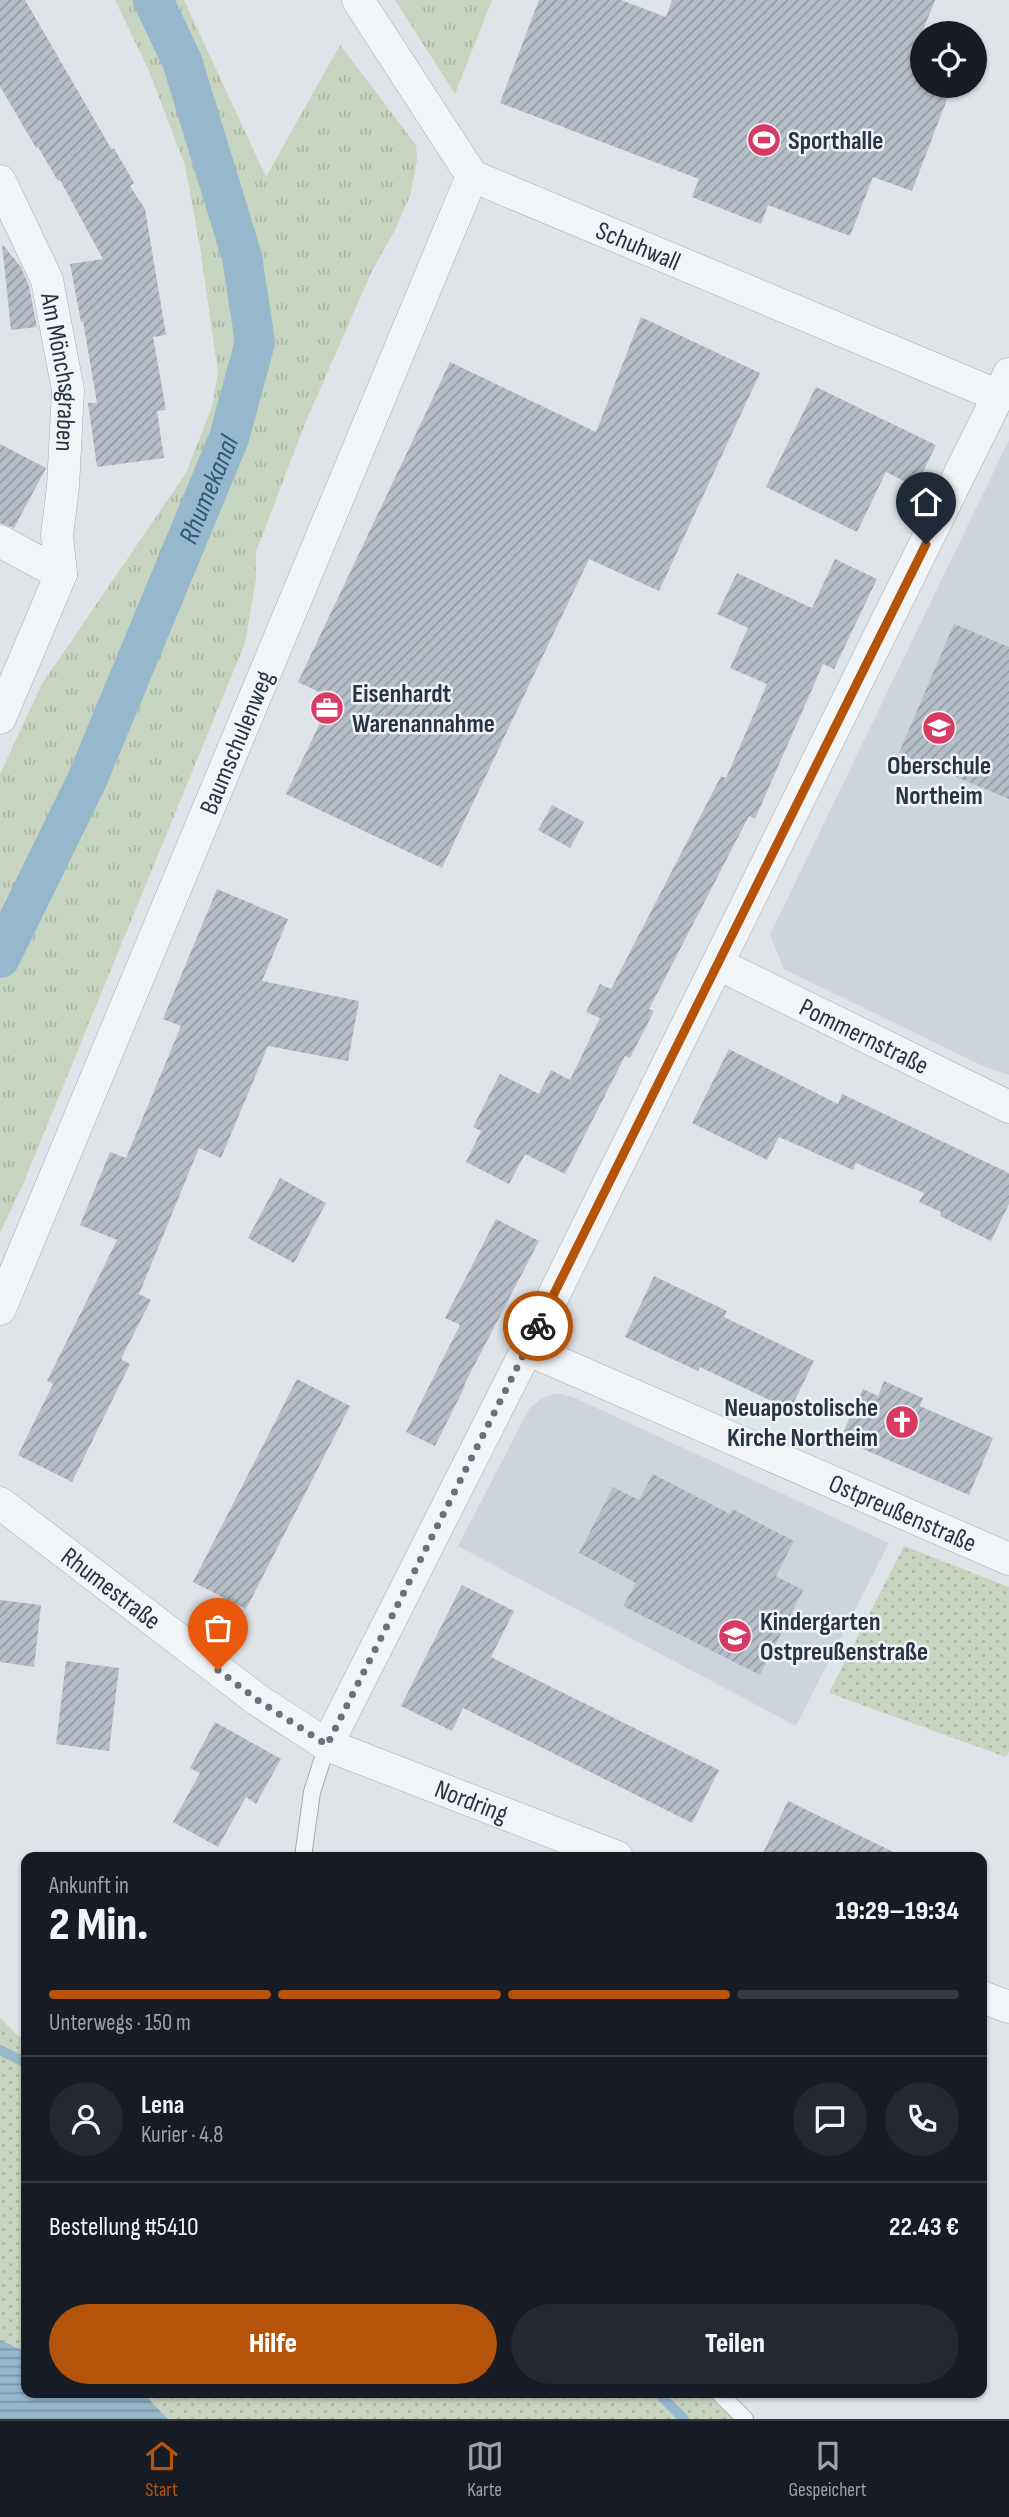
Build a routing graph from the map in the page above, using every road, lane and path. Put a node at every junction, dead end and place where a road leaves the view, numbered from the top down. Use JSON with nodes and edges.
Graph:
{"nodes":[{"id":1,"x":358,"y":0,"type":"edge"},
{"id":2,"x":472,"y":176,"type":"junction"},
{"id":3,"x":0,"y":181,"type":"edge"},
{"id":4,"x":1004,"y":385,"type":"edge"},
{"id":5,"x":0,"y":541,"type":"edge"},
{"id":6,"x":61,"y":574,"type":"junction"},
{"id":7,"x":0,"y":719,"type":"edge"},
{"id":8,"x":718,"y":964,"type":"junction"},
{"id":9,"x":1009,"y":1107,"type":"edge"},
{"id":10,"x":0,"y":1309,"type":"edge"},
{"id":11,"x":527,"y":1349,"type":"junction"},
{"id":12,"x":0,"y":1503,"type":"edge"},
{"id":13,"x":1009,"y":1559,"type":"edge"},
{"id":14,"x":327,"y":1745,"type":"junction"},
{"id":15,"x":304,"y":1852,"type":"edge"},
{"id":16,"x":604,"y":1852,"type":"edge"},
{"id":17,"x":987,"y":1999,"type":"edge"},
{"id":18,"x":1009,"y":2007,"type":"edge"},
{"id":19,"x":724,"y":2398,"type":"edge"},
{"id":20,"x":745,"y":2419,"type":"edge"}],
"edges":[{"from":1,"to":2,"type":"street"},
{"from":2,"to":4,"type":"street","name":"Schuhwall"},
{"from":2,"to":10,"type":"street","name":"Baumschulenweg"},
{"from":3,"to":6,"type":"street","name":"Am Mönchsgraben"},
{"from":4,"to":8,"type":"street"},
{"from":5,"to":6,"type":"street"},
{"from":6,"to":7,"type":"street","name":"Am Mönchsgraben"},
{"from":8,"to":9,"type":"street","name":"Pommernstraße"},
{"from":8,"to":11,"type":"street"},
{"from":11,"to":13,"type":"street","name":"Ostpreußenstraße"},
{"from":11,"to":14,"type":"street"},
{"from":12,"to":14,"type":"street","name":"Rhumestraße"},
{"from":14,"to":15,"type":"lane"},
{"from":14,"to":16,"type":"street","name":"Nordring"},
{"from":17,"to":18,"type":"street"},
{"from":19,"to":20,"type":"lane"}]}
